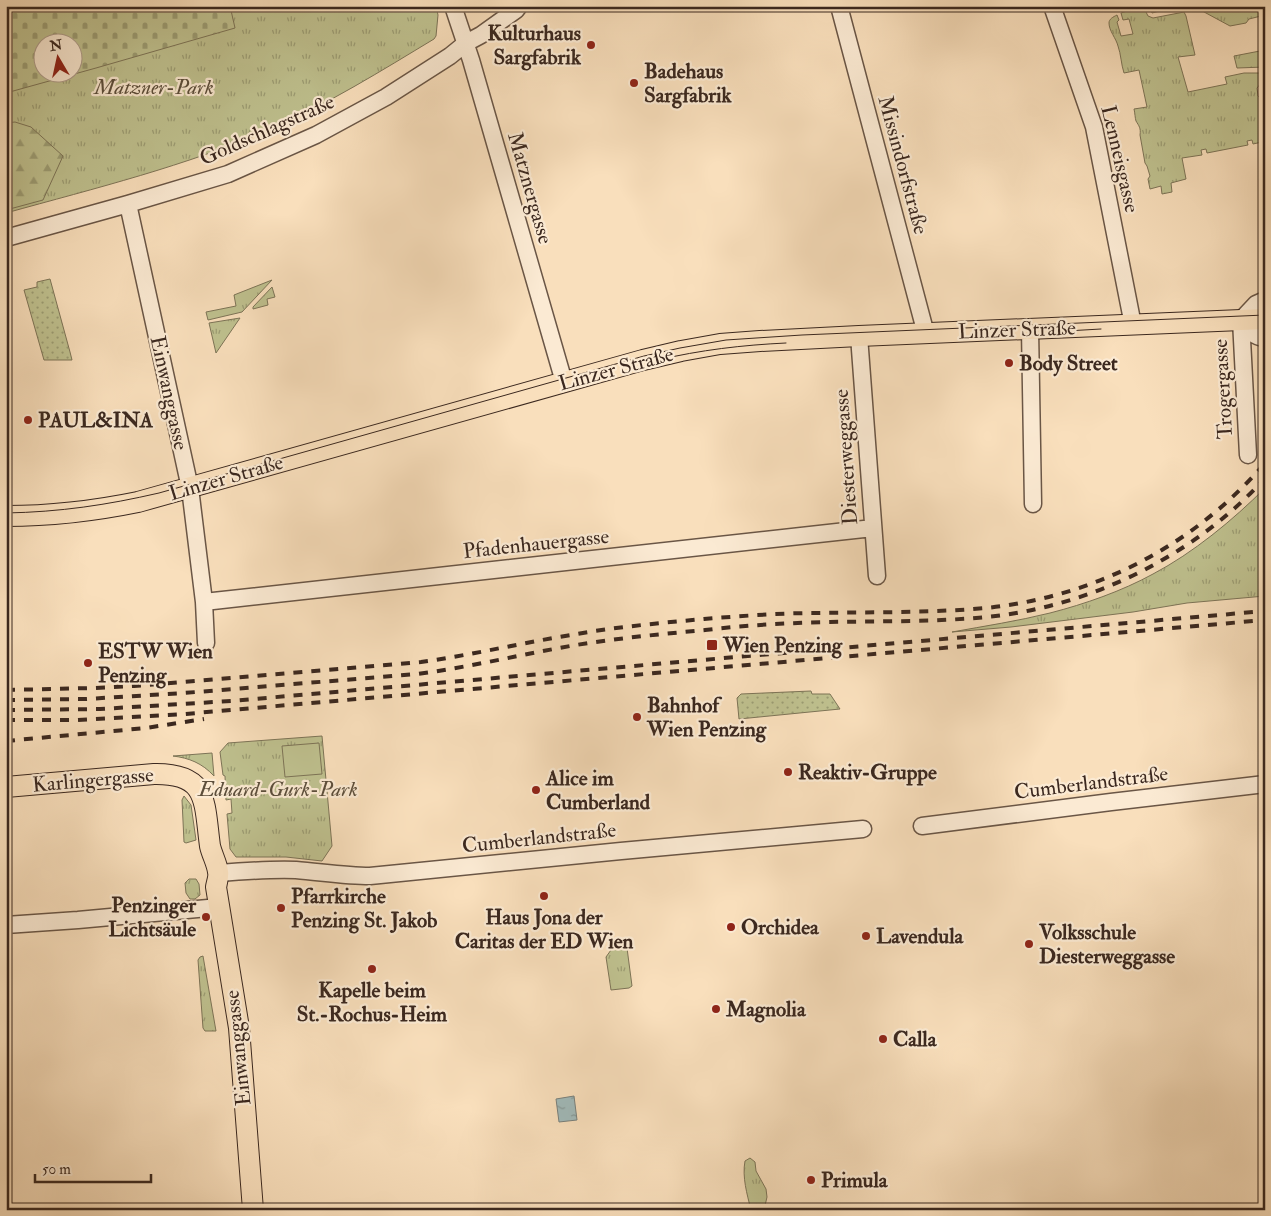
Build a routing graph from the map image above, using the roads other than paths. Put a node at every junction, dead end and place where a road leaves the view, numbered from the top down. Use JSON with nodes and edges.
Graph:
{"nodes":[{"id":1,"x":453,"y":6,"type":"edge"},
{"id":2,"x":519,"y":6,"type":"edge"},
{"id":3,"x":839,"y":6,"type":"edge"},
{"id":4,"x":1052,"y":6,"type":"edge"},
{"id":5,"x":466,"y":43,"type":"junction"},
{"id":6,"x":128,"y":204,"type":"junction"},
{"id":7,"x":6,"y":238,"type":"edge"},
{"id":8,"x":1265,"y":300,"type":"edge"},
{"id":9,"x":1265,"y":319,"type":"edge"},
{"id":10,"x":1241,"y":320,"type":"junction"},
{"id":11,"x":1133,"y":325,"type":"junction"},
{"id":12,"x":1030,"y":329,"type":"junction"},
{"id":13,"x":926,"y":334,"type":"junction"},
{"id":14,"x":859,"y":336,"type":"junction"},
{"id":15,"x":1265,"y":338,"type":"edge"},
{"id":16,"x":564,"y":382,"type":"junction"},
{"id":17,"x":1248,"y":456,"type":"dead end"},
{"id":18,"x":190,"y":488,"type":"junction"},
{"id":19,"x":1033,"y":504,"type":"dead end"},
{"id":20,"x":6,"y":516,"type":"edge"},
{"id":21,"x":873,"y":528,"type":"junction"},
{"id":22,"x":877,"y":576,"type":"dead end"},
{"id":23,"x":204,"y":602,"type":"junction"},
{"id":24,"x":206,"y":643,"type":"dead end"},
{"id":25,"x":180,"y":776,"type":"joint"},
{"id":26,"x":1265,"y":784,"type":"edge"},
{"id":27,"x":6,"y":787,"type":"edge"},
{"id":28,"x":922,"y":826,"type":"dead end"},
{"id":29,"x":863,"y":829,"type":"dead end"},
{"id":30,"x":217,"y":880,"type":"junction"},
{"id":31,"x":219,"y":907,"type":"junction"},
{"id":32,"x":6,"y":925,"type":"edge"},
{"id":33,"x":253,"y":1210,"type":"edge"}],
"edges":[{"from":1,"to":5,"type":"street","name":"Matznergasse"},
{"from":2,"to":5,"type":"street","name":"Goldschlagstraße"},
{"from":3,"to":13,"type":"street","name":"Missindorfstraße"},
{"from":4,"to":11,"type":"street","name":"Lenneisgasse"},
{"from":5,"to":6,"type":"street","name":"Goldschlagstraße"},
{"from":5,"to":16,"type":"street","name":"Matznergasse"},
{"from":6,"to":7,"type":"street","name":"Goldschlagstraße"},
{"from":6,"to":18,"type":"street","name":"Einwanggasse"},
{"from":8,"to":10,"type":"street"},
{"from":9,"to":10,"type":"main road","name":"Linzer Straße"},
{"from":10,"to":11,"type":"main road","name":"Linzer Straße"},
{"from":10,"to":15,"type":"street"},
{"from":10,"to":17,"type":"street","name":"Trogergasse"},
{"from":11,"to":12,"type":"main road","name":"Linzer Straße"},
{"from":12,"to":13,"type":"main road","name":"Linzer Straße"},
{"from":12,"to":19,"type":"street"},
{"from":13,"to":14,"type":"main road","name":"Linzer Straße"},
{"from":14,"to":16,"type":"main road","name":"Linzer Straße"},
{"from":14,"to":21,"type":"street","name":"Diesterweggasse"},
{"from":16,"to":18,"type":"main road","name":"Linzer Straße"},
{"from":18,"to":20,"type":"main road","name":"Linzer Straße"},
{"from":18,"to":23,"type":"street","name":"Einwanggasse"},
{"from":21,"to":22,"type":"street","name":"Diesterweggasse"},
{"from":21,"to":23,"type":"street","name":"Pfadenhauergasse"},
{"from":23,"to":24,"type":"street","name":"Einwanggasse"},
{"from":25,"to":27,"type":"main road","name":"Karlingergasse"},
{"from":25,"to":30,"type":"main road","name":"Einwanggasse"},
{"from":26,"to":28,"type":"street","name":"Cumberlandstraße"},
{"from":29,"to":30,"type":"street","name":"Cumberlandstraße"},
{"from":30,"to":31,"type":"main road","name":"Einwanggasse"},
{"from":31,"to":32,"type":"street"},
{"from":31,"to":33,"type":"main road","name":"Einwanggasse"}]}
